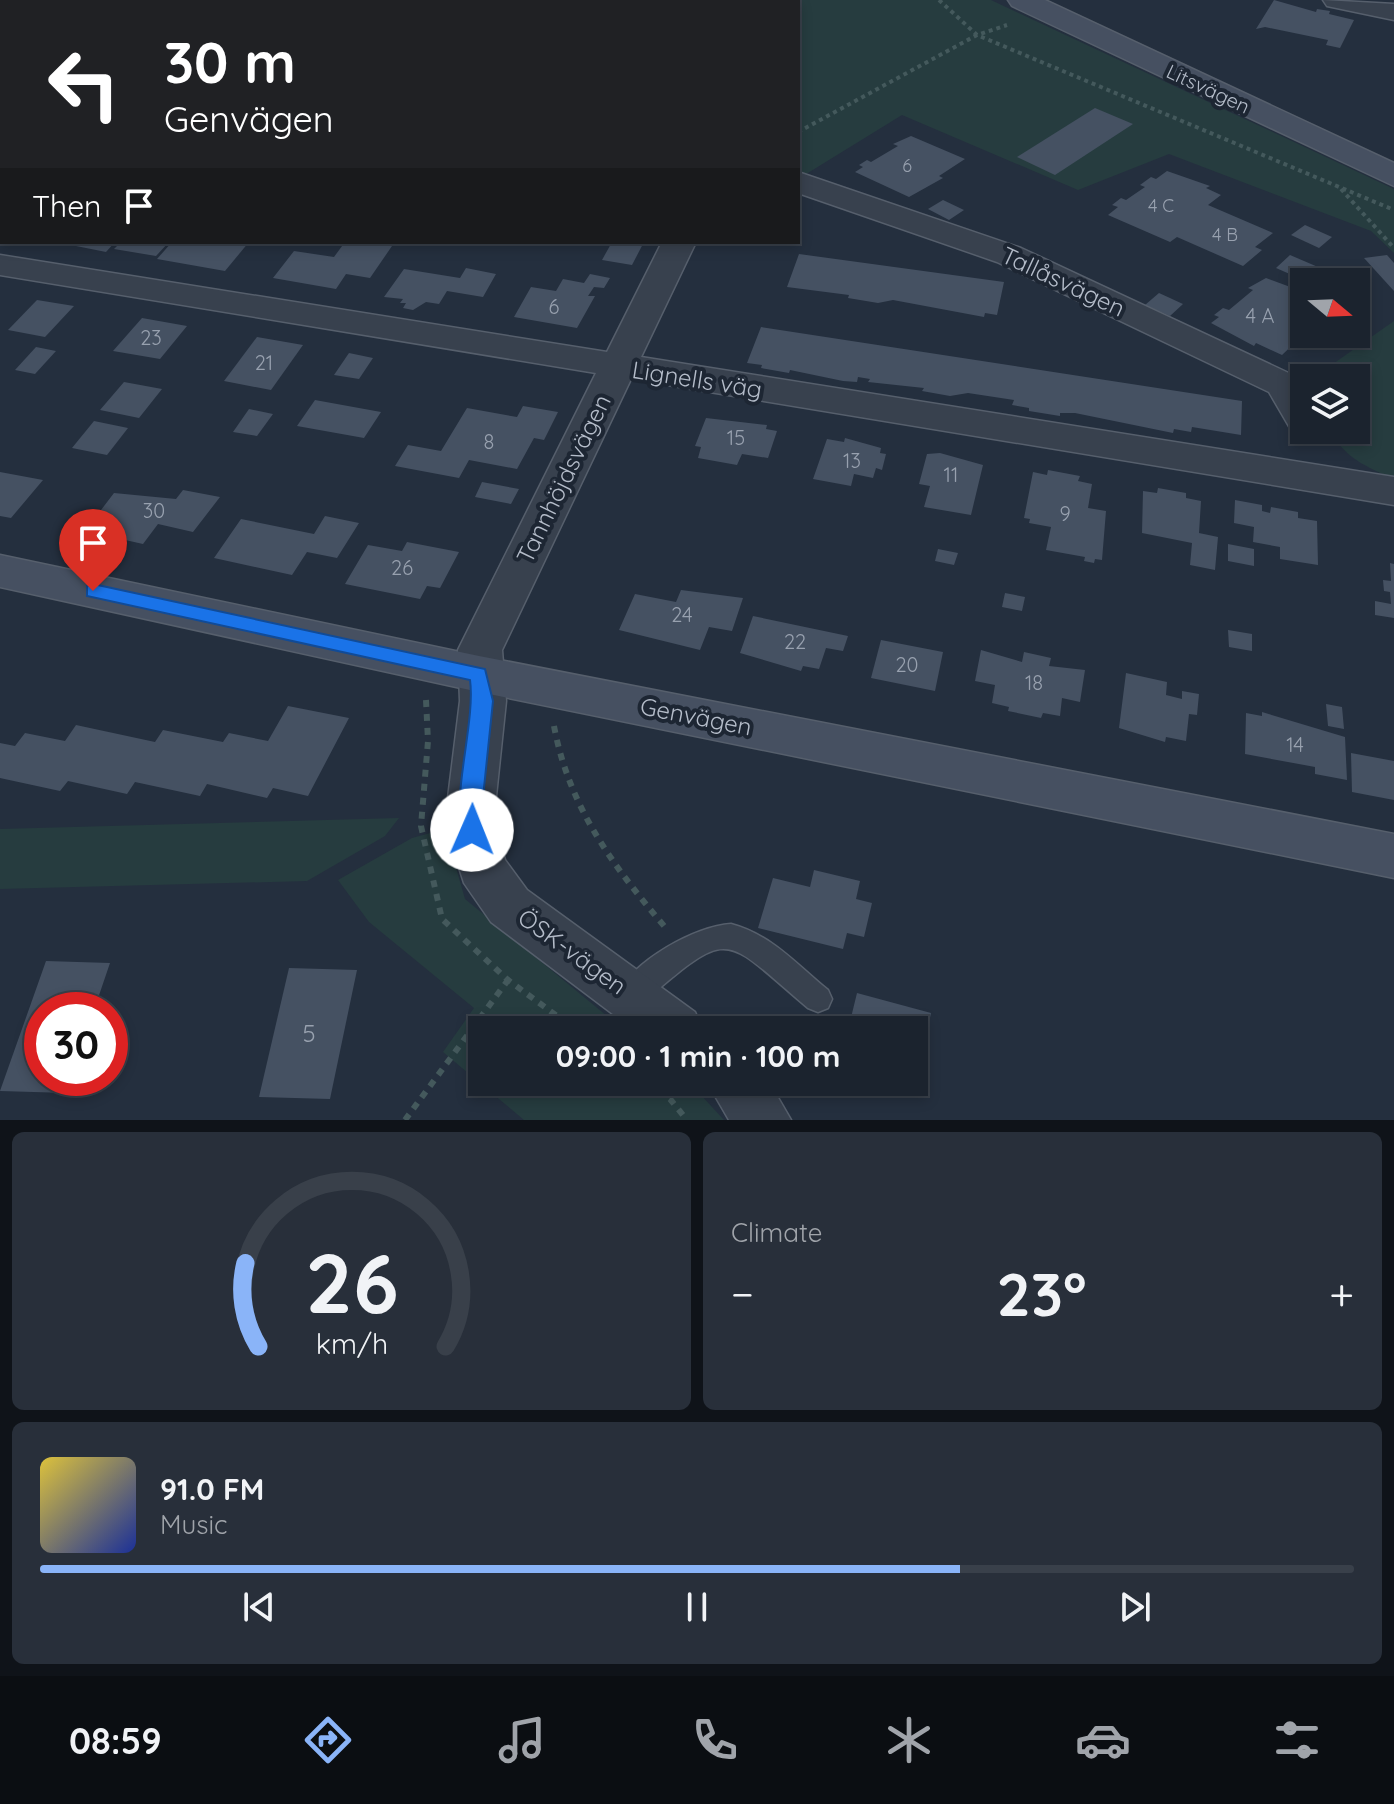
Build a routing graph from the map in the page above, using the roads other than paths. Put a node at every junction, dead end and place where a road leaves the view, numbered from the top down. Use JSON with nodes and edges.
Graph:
{"nodes":[{"id":1,"x":1337,"y":0,"type":"edge"},
{"id":2,"x":1034,"y":6,"type":"edge"},
{"id":3,"x":1394,"y":12,"type":"edge"},
{"id":4,"x":1394,"y":176,"type":"edge"},
{"id":5,"x":800,"y":183,"type":"edge"},
{"id":6,"x":678,"y":244,"type":"edge"},
{"id":7,"x":0,"y":265,"type":"edge"},
{"id":8,"x":617,"y":368,"type":"junction"},
{"id":9,"x":1290,"y":393,"type":"edge"},
{"id":10,"x":1314,"y":444,"type":"edge"},
{"id":11,"x":1328,"y":479,"type":"junction"},
{"id":12,"x":1394,"y":491,"type":"edge"},
{"id":13,"x":0,"y":571,"type":"edge"},
{"id":14,"x":479,"y":674,"type":"junction"},
{"id":15,"x":1394,"y":856,"type":"edge"},
{"id":16,"x":631,"y":995,"type":"junction"},
{"id":17,"x":818,"y":999,"type":"dead end"},
{"id":18,"x":658,"y":1016,"type":"edge"},
{"id":19,"x":745,"y":1096,"type":"edge"},
{"id":20,"x":763,"y":1120,"type":"edge"}],
"edges":[{"from":1,"to":3,"type":"street"},
{"from":2,"to":4,"type":"street","name":"Litsvägen"},
{"from":5,"to":9,"type":"street","name":"Tallåsvägen"},
{"from":6,"to":8,"type":"street","name":"Tannhöjdsvägen"},
{"from":7,"to":8,"type":"street","name":"Lignells väg"},
{"from":8,"to":11,"type":"street","name":"Lignells väg"},
{"from":8,"to":14,"type":"street","name":"Tannhöjdsvägen"},
{"from":10,"to":11,"type":"street"},
{"from":11,"to":12,"type":"street","name":"Lignells väg"},
{"from":13,"to":14,"type":"street","name":"Genvägen"},
{"from":14,"to":15,"type":"street","name":"Genvägen"},
{"from":14,"to":16,"type":"street","name":"ÖSK-vägen"},
{"from":16,"to":17,"type":"lane"},
{"from":16,"to":18,"type":"street","name":"ÖSK-vägen"},
{"from":19,"to":20,"type":"street"}]}
